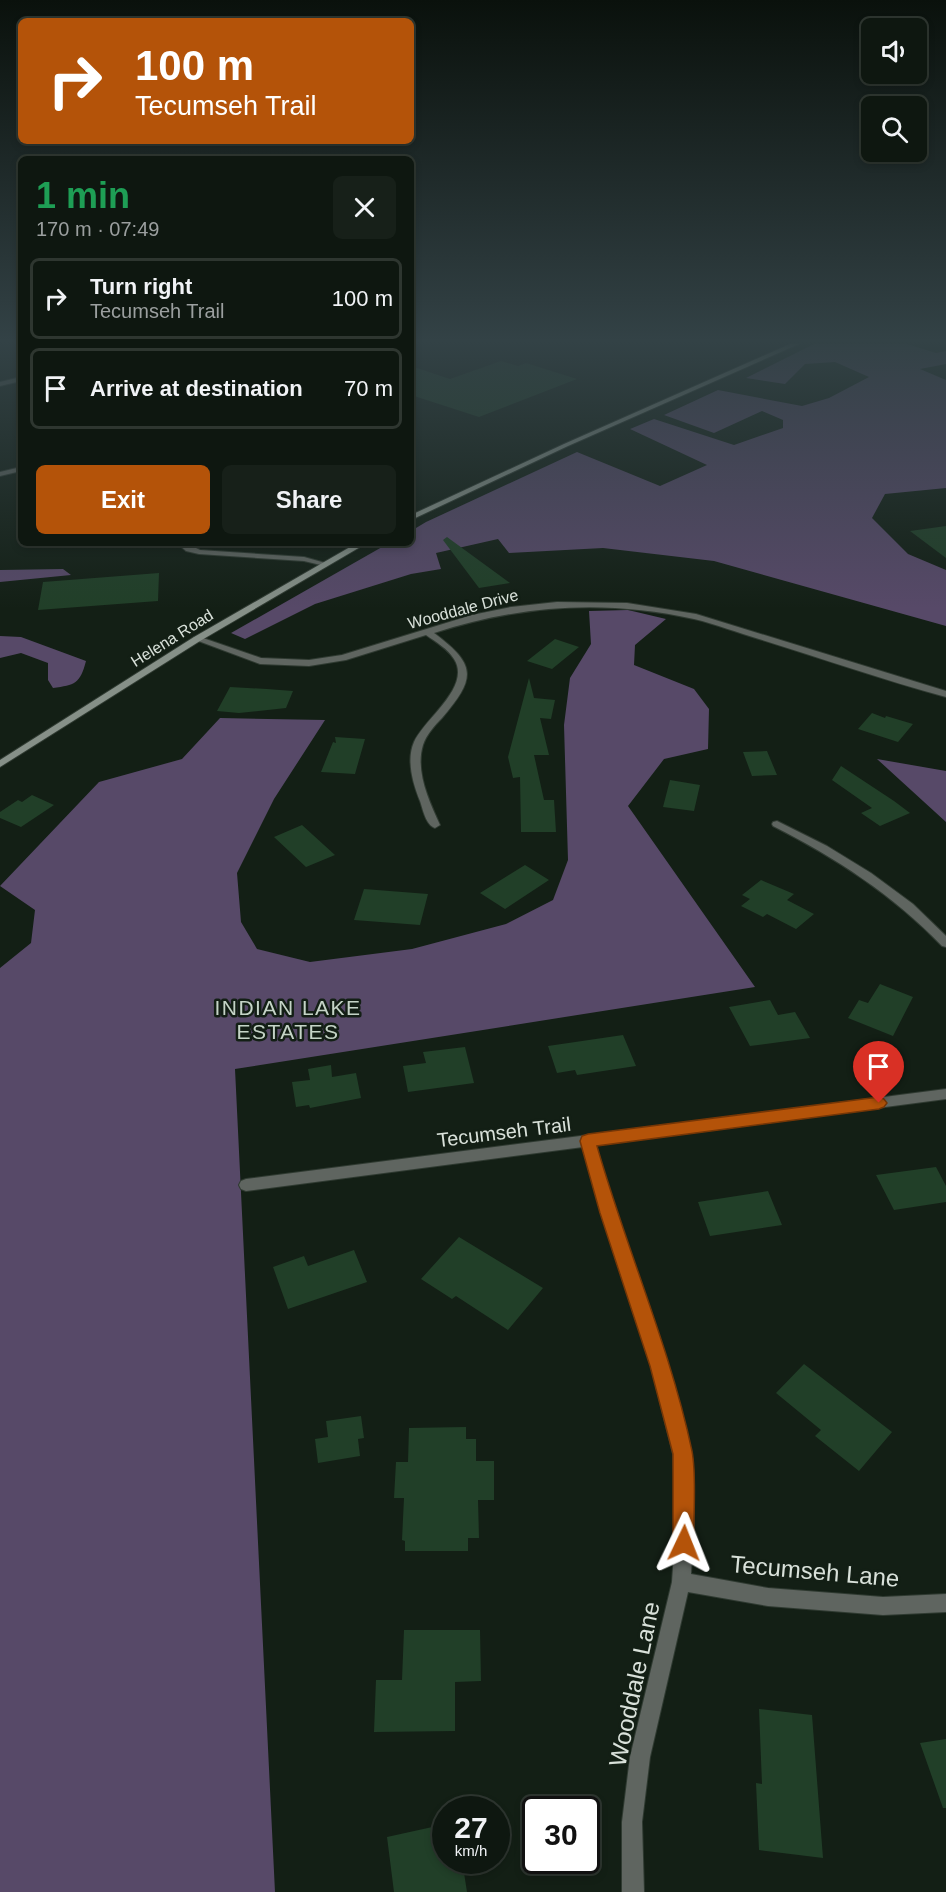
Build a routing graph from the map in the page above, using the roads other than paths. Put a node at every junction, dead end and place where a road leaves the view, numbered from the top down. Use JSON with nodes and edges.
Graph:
{"nodes":[{"id":1,"x":595,"y":432,"type":"edge"},
{"id":2,"x":18,"y":470,"type":"edge"},
{"id":3,"x":0,"y":474,"type":"edge"},
{"id":4,"x":414,"y":517,"type":"edge"},
{"id":5,"x":185,"y":546,"type":"edge"},
{"id":6,"x":358,"y":546,"type":"edge"},
{"id":7,"x":325,"y":564,"type":"junction"},
{"id":8,"x":428,"y":632,"type":"junction"},
{"id":9,"x":197,"y":639,"type":"junction"},
{"id":10,"x":946,"y":694,"type":"edge"},
{"id":11,"x":0,"y":764,"type":"edge"},
{"id":12,"x":777,"y":824,"type":"dead end"},
{"id":13,"x":435,"y":825,"type":"dead end"},
{"id":14,"x":946,"y":943,"type":"edge"},
{"id":15,"x":946,"y":1094,"type":"edge"},
{"id":16,"x":588,"y":1141,"type":"junction"},
{"id":17,"x":246,"y":1185,"type":"dead end"},
{"id":18,"x":681,"y":1582,"type":"junction"},
{"id":19,"x":946,"y":1603,"type":"edge"},
{"id":20,"x":633,"y":1892,"type":"edge"}],
"edges":[{"from":1,"to":4,"type":"main road"},
{"from":2,"to":3,"type":"street"},
{"from":5,"to":7,"type":"street"},
{"from":6,"to":7,"type":"main road","name":"Helena Road"},
{"from":7,"to":9,"type":"main road","name":"Helena Road"},
{"from":8,"to":9,"type":"street","name":"Wooddale Drive"},
{"from":8,"to":10,"type":"street","name":"Wooddale Drive"},
{"from":8,"to":13,"type":"street"},
{"from":9,"to":11,"type":"main road","name":"Helena Road"},
{"from":12,"to":14,"type":"street"},
{"from":15,"to":16,"type":"street","name":"Tecumseh Trail"},
{"from":16,"to":17,"type":"street","name":"Tecumseh Trail"},
{"from":16,"to":18,"type":"street","name":"Wooddale Lane"},
{"from":18,"to":19,"type":"street","name":"Tecumseh Lane"},
{"from":18,"to":20,"type":"street","name":"Wooddale Lane"}]}
